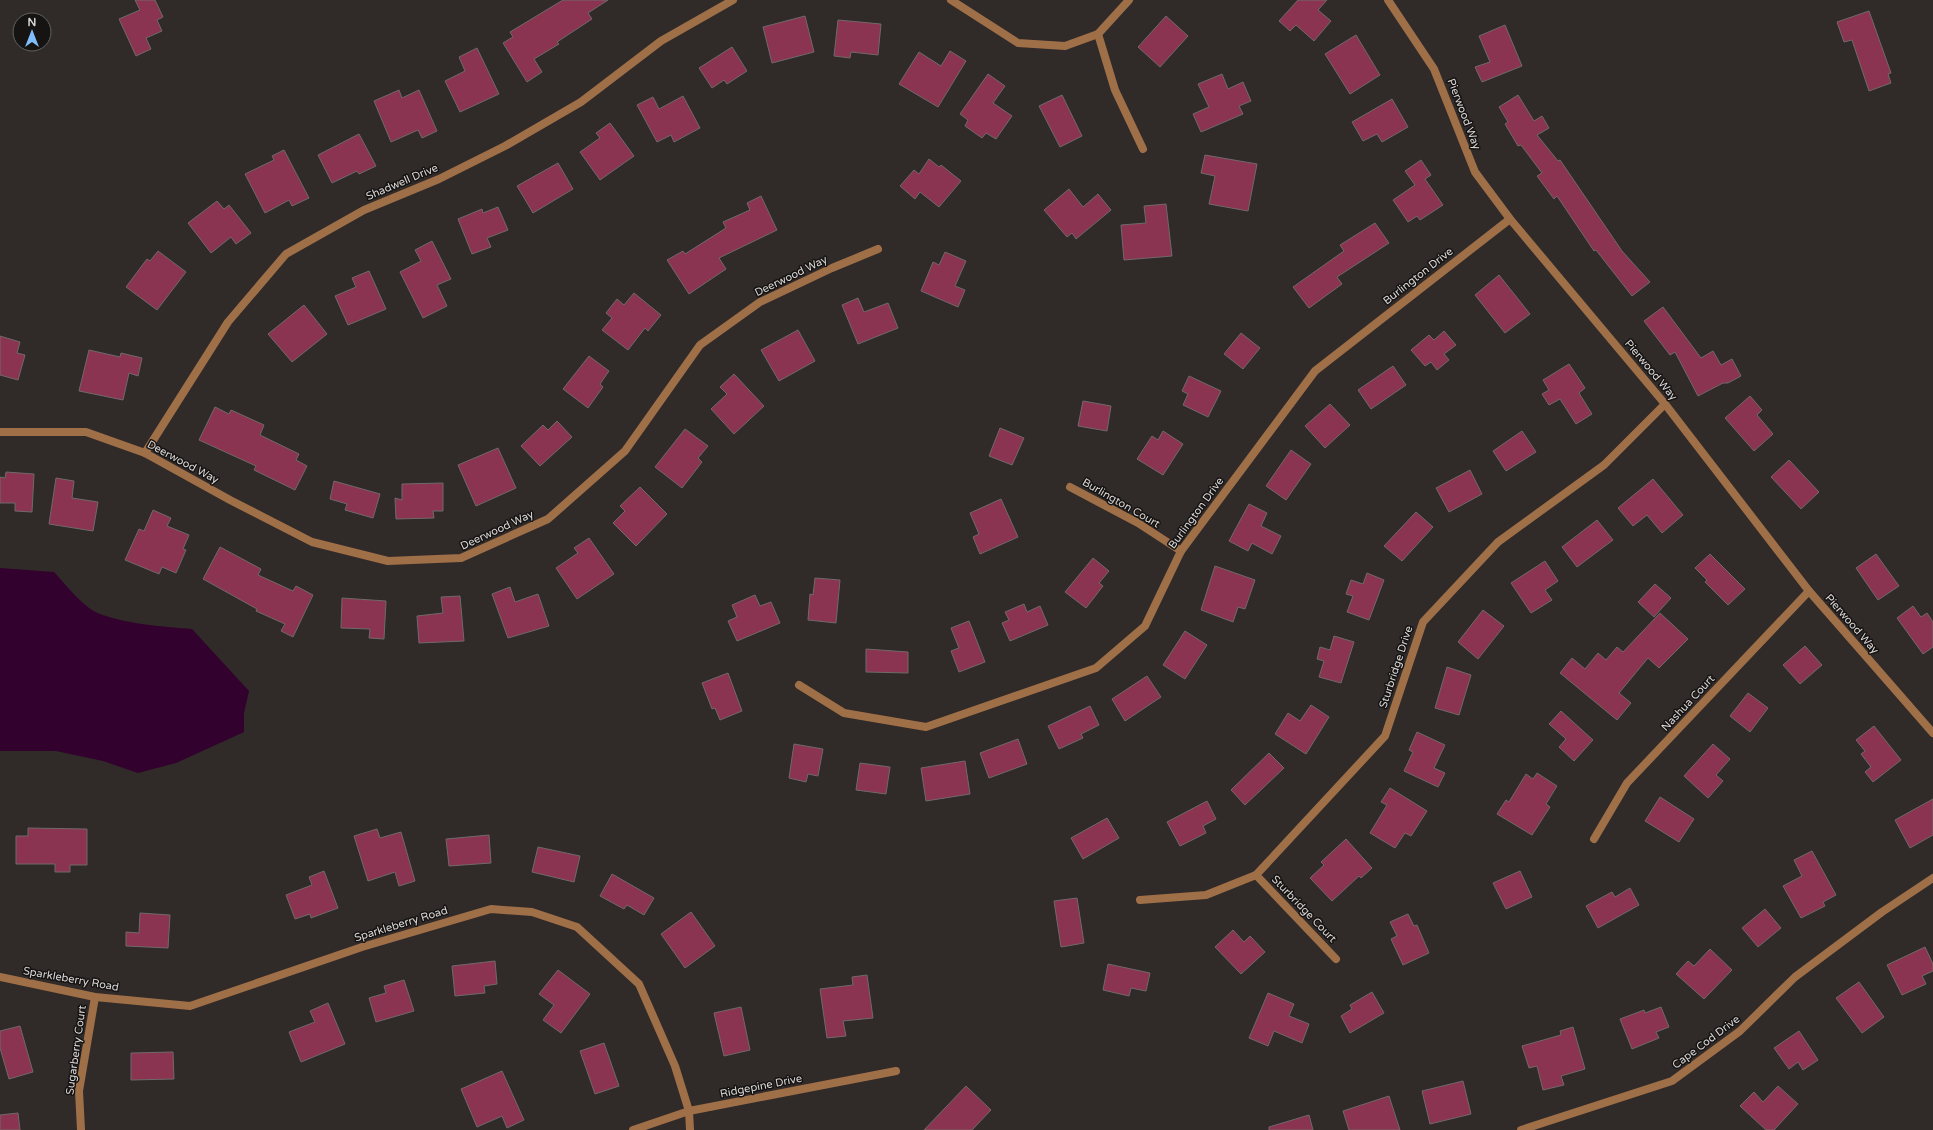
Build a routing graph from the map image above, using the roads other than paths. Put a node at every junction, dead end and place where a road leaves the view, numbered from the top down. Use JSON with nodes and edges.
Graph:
{"nodes":[{"id":1,"x":733,"y":0,"type":"edge"},
{"id":2,"x":951,"y":0,"type":"edge"},
{"id":3,"x":1129,"y":0,"type":"edge"},
{"id":4,"x":1388,"y":0,"type":"edge"},
{"id":5,"x":1098,"y":34,"type":"junction"},
{"id":6,"x":1143,"y":148,"type":"dead end"},
{"id":7,"x":1510,"y":219,"type":"junction"},
{"id":8,"x":878,"y":249,"type":"dead end"},
{"id":9,"x":1665,"y":404,"type":"junction"},
{"id":10,"x":0,"y":432,"type":"edge"},
{"id":11,"x":145,"y":453,"type":"junction"},
{"id":12,"x":1070,"y":487,"type":"dead end"},
{"id":13,"x":1180,"y":551,"type":"junction"},
{"id":14,"x":1809,"y":591,"type":"junction"},
{"id":15,"x":799,"y":685,"type":"dead end"},
{"id":16,"x":1933,"y":733,"type":"edge"},
{"id":17,"x":1594,"y":839,"type":"dead end"},
{"id":18,"x":1256,"y":874,"type":"junction"},
{"id":19,"x":1933,"y":878,"type":"edge"},
{"id":20,"x":1140,"y":900,"type":"dead end"},
{"id":21,"x":1336,"y":959,"type":"dead end"},
{"id":22,"x":0,"y":977,"type":"edge"},
{"id":23,"x":95,"y":997,"type":"junction"},
{"id":24,"x":896,"y":1071,"type":"dead end"},
{"id":25,"x":689,"y":1111,"type":"junction"},
{"id":26,"x":81,"y":1130,"type":"edge"},
{"id":27,"x":633,"y":1130,"type":"edge"},
{"id":28,"x":690,"y":1130,"type":"edge"},
{"id":29,"x":1521,"y":1130,"type":"edge"}],
"edges":[{"from":1,"to":11,"type":"street","name":"Shadwell Drive"},
{"from":2,"to":5,"type":"street"},
{"from":3,"to":5,"type":"street"},
{"from":4,"to":7,"type":"street","name":"Pierwood Way"},
{"from":5,"to":6,"type":"street"},
{"from":7,"to":9,"type":"street","name":"Pierwood Way"},
{"from":7,"to":13,"type":"street","name":"Burlington Drive"},
{"from":8,"to":11,"type":"street","name":"Deerwood Way"},
{"from":9,"to":14,"type":"street","name":"Pierwood Way"},
{"from":9,"to":18,"type":"street","name":"Sturbridge Drive"},
{"from":10,"to":11,"type":"street","name":"Deerwood Way"},
{"from":12,"to":13,"type":"street","name":"Burlington Court"},
{"from":13,"to":15,"type":"street","name":"Burlington Drive"},
{"from":14,"to":16,"type":"street","name":"Pierwood Way"},
{"from":14,"to":17,"type":"street","name":"Nashua Court"},
{"from":18,"to":20,"type":"street","name":"Sturbridge Drive"},
{"from":18,"to":21,"type":"street","name":"Sturbridge Court"},
{"from":19,"to":29,"type":"street","name":"Cape Cod Drive"},
{"from":22,"to":23,"type":"street","name":"Sparkleberry Road"},
{"from":23,"to":25,"type":"street","name":"Sparkleberry Road"},
{"from":23,"to":26,"type":"street","name":"Sugarberry Court"},
{"from":24,"to":25,"type":"street","name":"Ridgepine Drive"},
{"from":25,"to":27,"type":"street","name":"Ridgepine Drive"},
{"from":25,"to":28,"type":"street","name":"Sparkleberry Road"}]}
